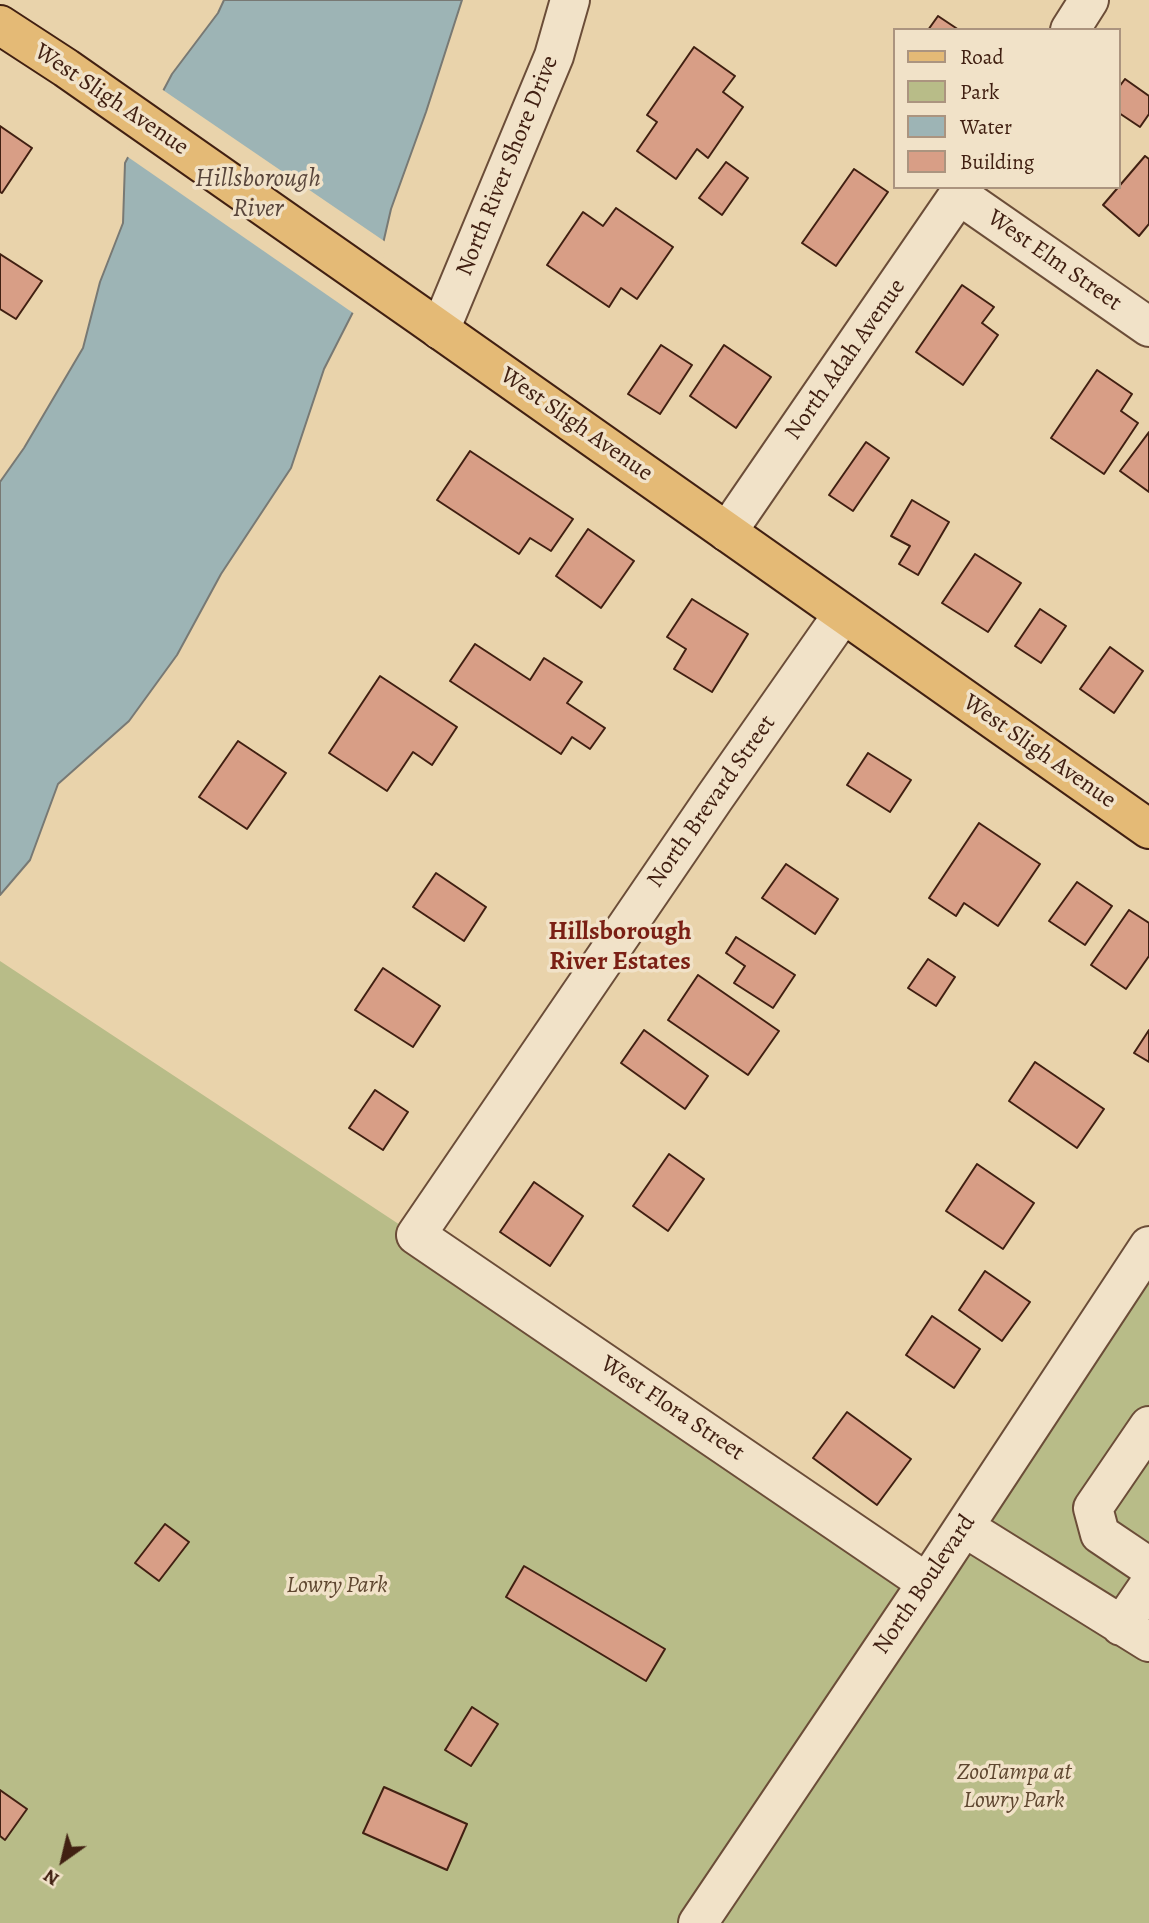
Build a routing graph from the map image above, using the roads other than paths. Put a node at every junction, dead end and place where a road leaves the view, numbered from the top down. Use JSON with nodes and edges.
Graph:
{"nodes":[{"id":1,"x":570,"y":0,"type":"edge"},
{"id":2,"x":1090,"y":0,"type":"edge"},
{"id":3,"x":0,"y":25,"type":"edge"},
{"id":4,"x":1071,"y":28,"type":"edge"},
{"id":5,"x":962,"y":191,"type":"edge"},
{"id":6,"x":431,"y":323,"type":"junction"},
{"id":7,"x":1149,"y":327,"type":"edge"},
{"id":8,"x":727,"y":532,"type":"junction"},
{"id":9,"x":843,"y":614,"type":"junction"},
{"id":10,"x":1149,"y":829,"type":"edge"},
{"id":11,"x":416,"y":1235,"type":"joint"},
{"id":12,"x":1149,"y":1246,"type":"edge"},
{"id":13,"x":1149,"y":1426,"type":"edge"},
{"id":14,"x":964,"y":1527,"type":"junction"},
{"id":15,"x":1149,"y":1567,"type":"edge"},
{"id":16,"x":927,"y":1583,"type":"junction"},
{"id":17,"x":1149,"y":1586,"type":"edge"},
{"id":18,"x":1135,"y":1634,"type":"edge"},
{"id":19,"x":698,"y":1923,"type":"edge"}],
"edges":[{"from":1,"to":6,"type":"street","name":"North River Shore Drive"},
{"from":2,"to":4,"type":"street"},
{"from":3,"to":6,"type":"main road","name":"West Sligh Avenue"},
{"from":5,"to":7,"type":"street","name":"West Elm Street"},
{"from":5,"to":8,"type":"street","name":"North Adah Avenue"},
{"from":6,"to":8,"type":"main road","name":"West Sligh Avenue"},
{"from":8,"to":9,"type":"main road","name":"West Sligh Avenue"},
{"from":9,"to":10,"type":"main road","name":"West Sligh Avenue"},
{"from":9,"to":11,"type":"street","name":"North Brevard Street"},
{"from":11,"to":16,"type":"street","name":"West Flora Street"},
{"from":12,"to":14,"type":"street","name":"North Boulevard"},
{"from":13,"to":15,"type":"street"},
{"from":14,"to":16,"type":"street","name":"North Boulevard"},
{"from":14,"to":18,"type":"street"},
{"from":16,"to":19,"type":"street","name":"North Boulevard"},
{"from":17,"to":18,"type":"street"}]}
